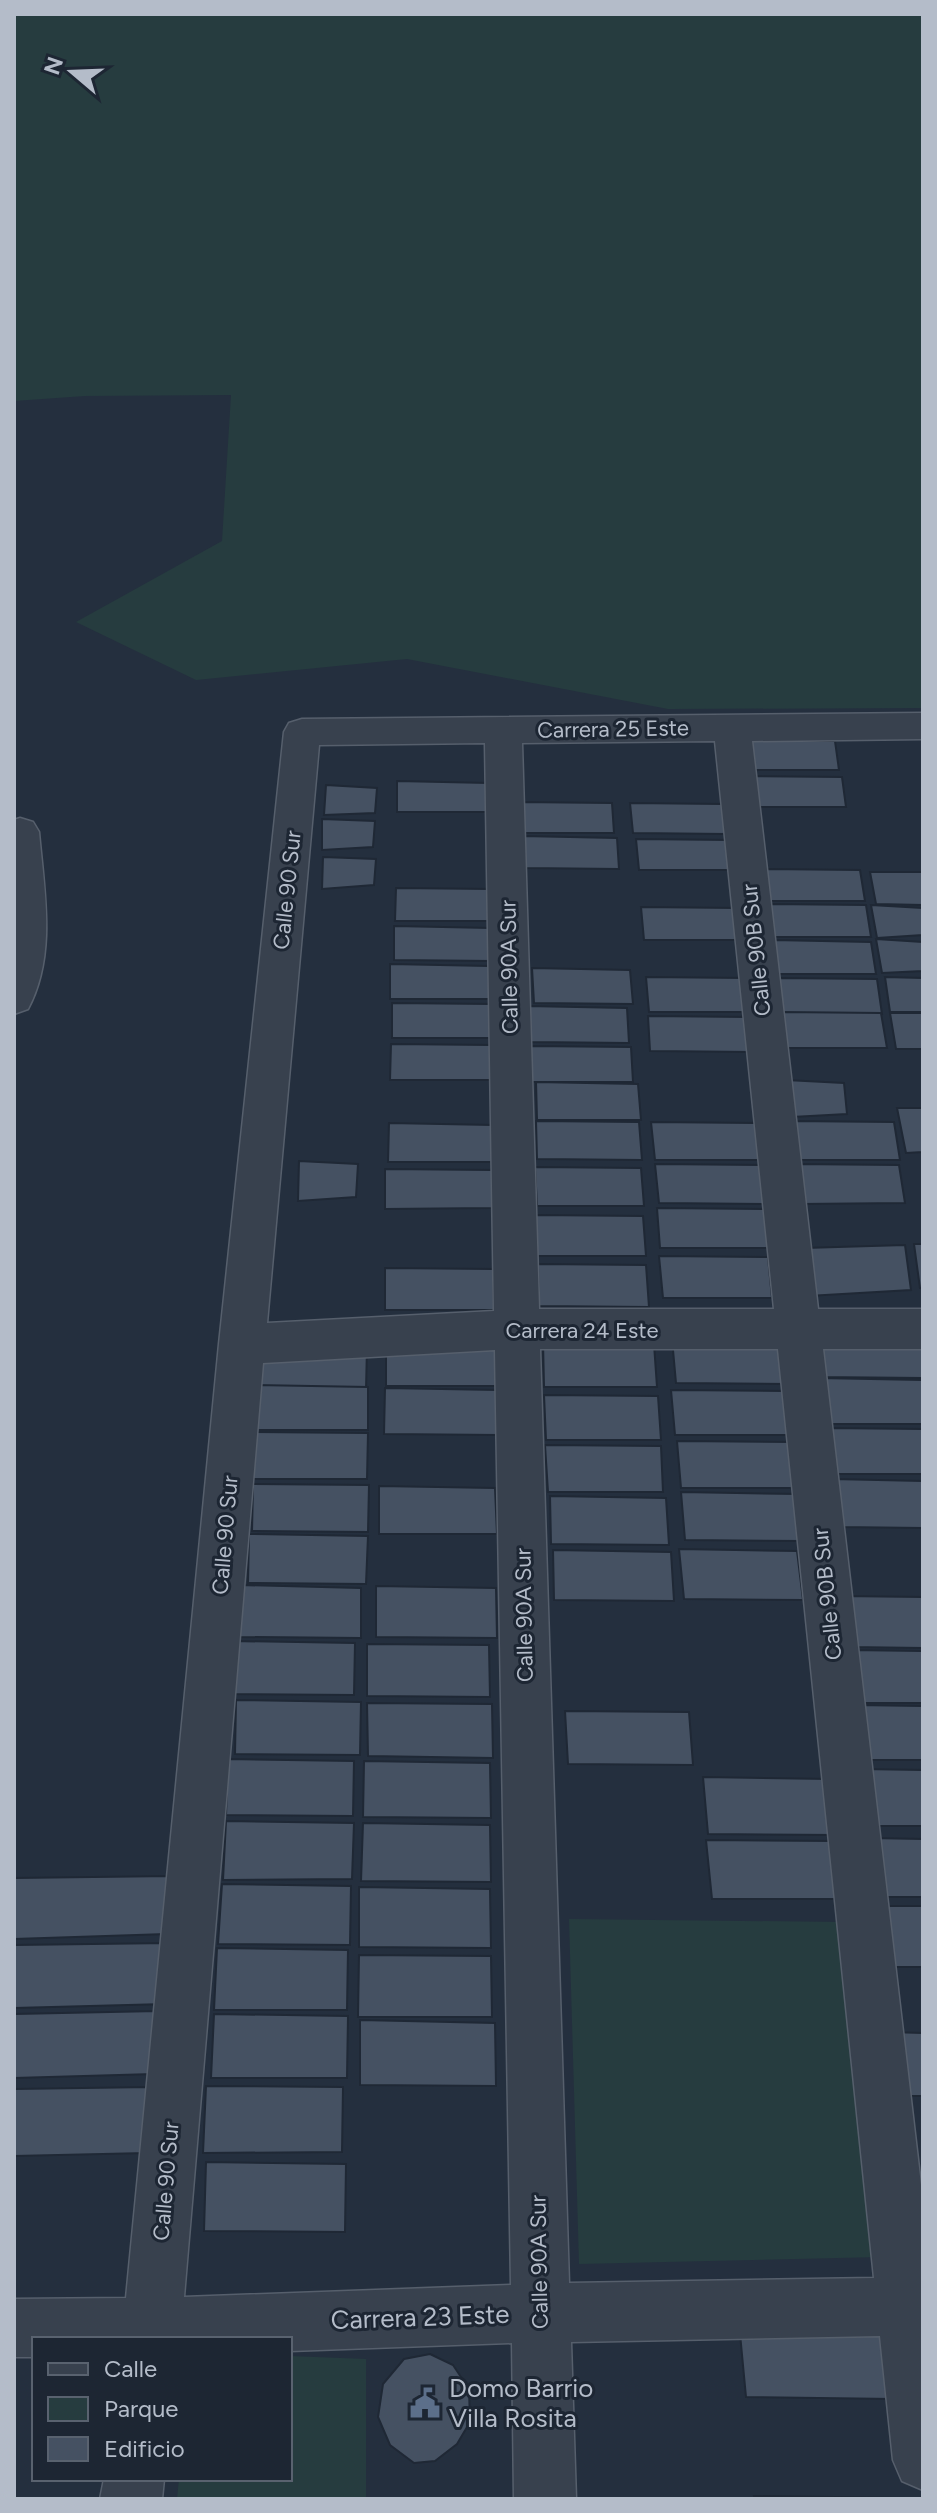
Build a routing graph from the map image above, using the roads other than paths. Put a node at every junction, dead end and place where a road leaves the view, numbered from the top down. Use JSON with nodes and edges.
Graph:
{"nodes":[{"id":1,"x":923,"y":726,"type":"edge"},
{"id":2,"x":732,"y":728,"type":"junction"},
{"id":3,"x":503,"y":730,"type":"junction"},
{"id":4,"x":302,"y":732,"type":"joint"},
{"id":5,"x":20,"y":832,"type":"dead end"},
{"id":6,"x":14,"y":998,"type":"edge"},
{"id":7,"x":517,"y":1329,"type":"junction"},
{"id":8,"x":797,"y":1329,"type":"junction"},
{"id":9,"x":923,"y":1329,"type":"edge"},
{"id":10,"x":242,"y":1344,"type":"junction"},
{"id":11,"x":914,"y":2307,"type":"edge"},
{"id":12,"x":540,"y":2313,"type":"junction"},
{"id":13,"x":14,"y":2328,"type":"edge"},
{"id":14,"x":152,"y":2333,"type":"edge"},
{"id":15,"x":923,"y":2460,"type":"edge"},
{"id":16,"x":545,"y":2499,"type":"edge"}],
"edges":[{"from":1,"to":2,"type":"street","name":"Carrera 25 Este"},
{"from":2,"to":3,"type":"street","name":"Carrera 25 Este"},
{"from":2,"to":8,"type":"street","name":"Calle 90B Sur"},
{"from":3,"to":4,"type":"street","name":"Carrera 25 Este"},
{"from":3,"to":7,"type":"street","name":"Calle 90A Sur"},
{"from":4,"to":10,"type":"street","name":"Calle 90 Sur"},
{"from":5,"to":6,"type":"street"},
{"from":7,"to":8,"type":"street","name":"Carrera 24 Este"},
{"from":7,"to":10,"type":"street","name":"Carrera 24 Este"},
{"from":7,"to":12,"type":"street","name":"Calle 90A Sur"},
{"from":8,"to":9,"type":"street","name":"Carrera 24 Este"},
{"from":8,"to":11,"type":"street","name":"Calle 90B Sur"},
{"from":10,"to":14,"type":"street","name":"Calle 90 Sur"},
{"from":11,"to":12,"type":"street","name":"Carrera 23 Este"},
{"from":11,"to":15,"type":"street","name":"Calle 90B Sur"},
{"from":12,"to":14,"type":"street","name":"Carrera 23 Este"},
{"from":12,"to":16,"type":"street","name":"Calle 90A Sur"},
{"from":13,"to":14,"type":"street","name":"Carrera 23 Este"}]}
